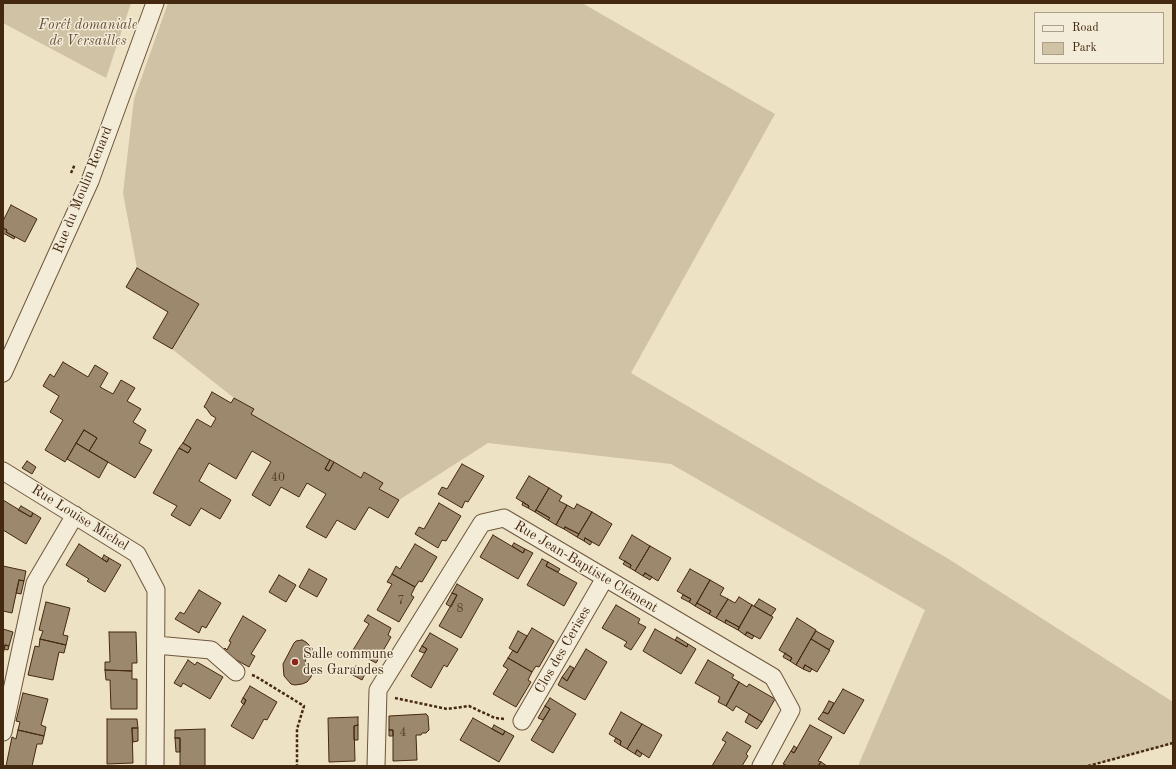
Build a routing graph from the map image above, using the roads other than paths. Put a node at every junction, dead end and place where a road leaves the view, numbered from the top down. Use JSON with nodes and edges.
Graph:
{"nodes":[{"id":1,"x":155,"y":3,"type":"edge"},
{"id":2,"x":3,"y":373,"type":"edge"},
{"id":3,"x":3,"y":471,"type":"edge"},
{"id":4,"x":75,"y":515,"type":"junction"},
{"id":5,"x":605,"y":578,"type":"junction"},
{"id":6,"x":156,"y":645,"type":"junction"},
{"id":7,"x":236,"y":672,"type":"road end"},
{"id":8,"x":522,"y":721,"type":"road end"},
{"id":9,"x":3,"y":732,"type":"edge"},
{"id":10,"x":156,"y":766,"type":"edge"},
{"id":11,"x":376,"y":766,"type":"edge"},
{"id":12,"x":761,"y":766,"type":"edge"}],
"edges":[{"from":1,"to":2,"type":"street","name":"Rue du Moulin Renard"},
{"from":3,"to":4,"type":"street","name":"Rue Louise Michel"},
{"from":4,"to":6,"type":"street","name":"Rue Louise Michel"},
{"from":4,"to":9,"type":"street"},
{"from":5,"to":8,"type":"street","name":"Clos des Cerises"},
{"from":5,"to":11,"type":"street","name":"Rue Jean-Baptiste Clément"},
{"from":5,"to":12,"type":"street","name":"Rue Jean-Baptiste Clément"},
{"from":6,"to":7,"type":"street"},
{"from":6,"to":10,"type":"street","name":"Rue Louise Michel"}]}
